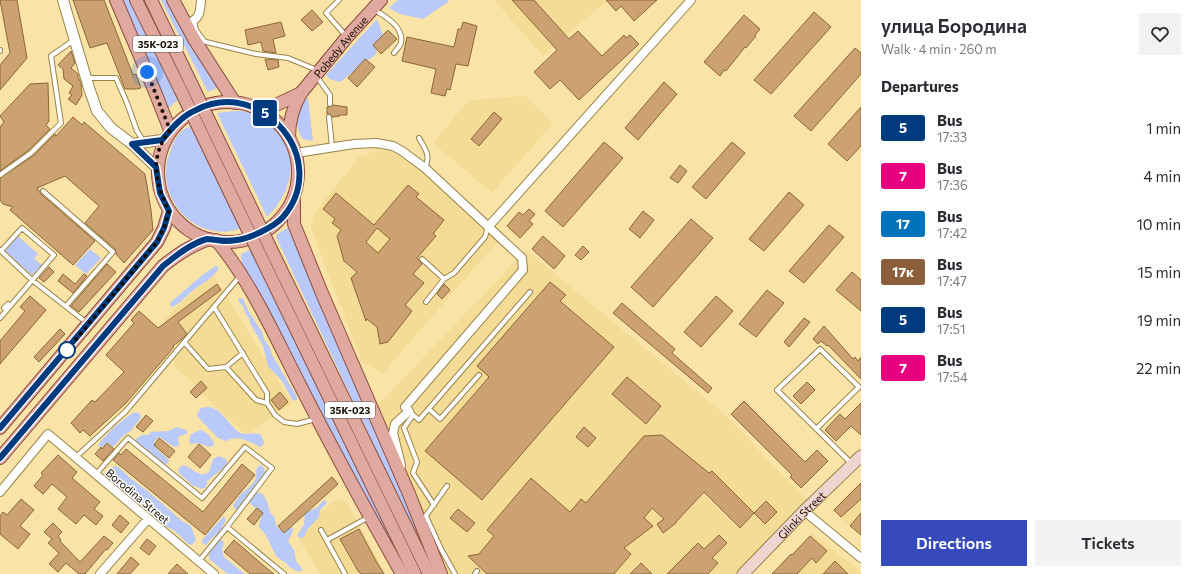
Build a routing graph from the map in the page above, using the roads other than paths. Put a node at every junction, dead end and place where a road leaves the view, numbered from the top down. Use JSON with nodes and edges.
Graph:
{"nodes":[{"id":1,"x":63,"y":0,"type":"edge"},
{"id":2,"x":116,"y":0,"type":"edge"},
{"id":3,"x":136,"y":0,"type":"edge"},
{"id":4,"x":151,"y":0,"type":"edge"},
{"id":5,"x":173,"y":0,"type":"edge"},
{"id":6,"x":201,"y":0,"type":"edge"},
{"id":7,"x":339,"y":0,"type":"edge"},
{"id":8,"x":691,"y":0,"type":"edge"},
{"id":9,"x":377,"y":4,"type":"edge"},
{"id":10,"x":190,"y":23,"type":"junction"},
{"id":11,"x":347,"y":37,"type":"junction"},
{"id":12,"x":74,"y":40,"type":"junction"},
{"id":13,"x":199,"y":40,"type":"junction"},
{"id":14,"x":394,"y":53,"type":"dead end"},
{"id":15,"x":317,"y":73,"type":"junction"},
{"id":16,"x":86,"y":78,"type":"junction"},
{"id":17,"x":301,"y":93,"type":"junction"},
{"id":18,"x":235,"y":103,"type":"junction"},
{"id":19,"x":330,"y":104,"type":"dead end"},
{"id":20,"x":253,"y":107,"type":"junction"},
{"id":21,"x":329,"y":117,"type":"dead end"},
{"id":22,"x":170,"y":130,"type":"junction"},
{"id":23,"x":289,"y":136,"type":"junction"},
{"id":24,"x":419,"y":138,"type":"dead end"},
{"id":25,"x":162,"y":140,"type":"junction"},
{"id":26,"x":145,"y":142,"type":"junction"},
{"id":27,"x":132,"y":144,"type":"junction"},
{"id":28,"x":332,"y":147,"type":"junction"},
{"id":29,"x":296,"y":154,"type":"junction"},
{"id":30,"x":156,"y":167,"type":"junction"},
{"id":31,"x":425,"y":168,"type":"junction"},
{"id":32,"x":0,"y":175,"type":"edge"},
{"id":33,"x":43,"y":191,"type":"dead end"},
{"id":34,"x":295,"y":197,"type":"junction"},
{"id":35,"x":169,"y":211,"type":"junction"},
{"id":36,"x":488,"y":227,"type":"junction"},
{"id":37,"x":213,"y":239,"type":"junction"},
{"id":38,"x":1,"y":250,"type":"edge"},
{"id":39,"x":422,"y":259,"type":"dead end"},
{"id":40,"x":241,"y":275,"type":"junction"},
{"id":41,"x":444,"y":279,"type":"junction"},
{"id":42,"x":32,"y":280,"type":"junction"},
{"id":43,"x":530,"y":292,"type":"dead end"},
{"id":44,"x":426,"y":302,"type":"dead end"},
{"id":45,"x":10,"y":306,"type":"junction"},
{"id":46,"x":66,"y":306,"type":"junction"},
{"id":47,"x":214,"y":307,"type":"junction"},
{"id":48,"x":4,"y":308,"type":"dead end"},
{"id":49,"x":0,"y":318,"type":"edge"},
{"id":50,"x":89,"y":325,"type":"junction"},
{"id":51,"x":184,"y":342,"type":"junction"},
{"id":52,"x":243,"y":353,"type":"junction"},
{"id":53,"x":226,"y":367,"type":"junction"},
{"id":54,"x":479,"y":375,"type":"dead end"},
{"id":55,"x":267,"y":403,"type":"junction"},
{"id":56,"x":429,"y":409,"type":"junction"},
{"id":57,"x":411,"y":413,"type":"junction"},
{"id":58,"x":317,"y":419,"type":"junction"},
{"id":59,"x":0,"y":428,"type":"edge"},
{"id":60,"x":816,"y":429,"type":"junction"},
{"id":61,"x":861,"y":456,"type":"edge"},
{"id":62,"x":76,"y":457,"type":"junction"},
{"id":63,"x":0,"y":458,"type":"edge"},
{"id":64,"x":852,"y":464,"type":"junction"},
{"id":65,"x":96,"y":474,"type":"junction"},
{"id":66,"x":447,"y":486,"type":"dead end"},
{"id":67,"x":0,"y":492,"type":"edge"},
{"id":68,"x":409,"y":494,"type":"junction"},
{"id":69,"x":434,"y":505,"type":"junction"},
{"id":70,"x":804,"y":511,"type":"junction"},
{"id":71,"x":370,"y":516,"type":"junction"},
{"id":72,"x":148,"y":519,"type":"junction"},
{"id":73,"x":423,"y":520,"type":"junction"},
{"id":74,"x":228,"y":527,"type":"junction"},
{"id":75,"x":321,"y":530,"type":"dead end"},
{"id":76,"x":327,"y":540,"type":"junction"},
{"id":77,"x":436,"y":548,"type":"junction"},
{"id":78,"x":861,"y":558,"type":"edge"},
{"id":79,"x":199,"y":561,"type":"junction"},
{"id":80,"x":100,"y":574,"type":"edge"},
{"id":81,"x":214,"y":574,"type":"edge"},
{"id":82,"x":284,"y":574,"type":"edge"},
{"id":83,"x":345,"y":574,"type":"edge"},
{"id":84,"x":402,"y":574,"type":"edge"},
{"id":85,"x":415,"y":574,"type":"edge"},
{"id":86,"x":429,"y":574,"type":"edge"},
{"id":87,"x":441,"y":574,"type":"edge"},
{"id":88,"x":455,"y":574,"type":"edge"},
{"id":89,"x":743,"y":574,"type":"edge"}],
"edges":[{"from":1,"to":12,"type":"street"},
{"from":2,"to":22,"type":"main road"},
{"from":3,"to":85,"type":"main road","number":"35К-023","bridge":true},
{"from":4,"to":86,"type":"main road","number":"35К-023","bridge":true},
{"from":5,"to":10,"type":"main road"},
{"from":6,"to":10,"type":"street"},
{"from":7,"to":11,"type":"lane"},
{"from":8,"to":36,"type":"street"},
{"from":9,"to":11,"type":"main road","name":"Pobedy Avenue"},
{"from":9,"to":14,"type":"lane"},
{"from":10,"to":13,"type":"main road"},
{"from":11,"to":15,"type":"main road","name":"Pobedy Avenue"},
{"from":12,"to":16,"type":"street"},
{"from":12,"to":32,"type":"lane"},
{"from":13,"to":15,"type":"lane"},
{"from":13,"to":18,"type":"main road"},
{"from":15,"to":17,"type":"main road","name":"Pobedy Avenue"},
{"from":15,"to":19,"type":"lane"},
{"from":16,"to":26,"type":"lane"},
{"from":16,"to":27,"type":"street"},
{"from":17,"to":20,"type":"main road","name":"Pobedy Avenue"},
{"from":17,"to":23,"type":"main road","name":"Pobedy Avenue"},
{"from":18,"to":20,"type":"main road"},
{"from":18,"to":22,"type":"main road"},
{"from":20,"to":23,"type":"main road"},
{"from":21,"to":28,"type":"lane"},
{"from":22,"to":25,"type":"main road"},
{"from":23,"to":29,"type":"main road"},
{"from":24,"to":31,"type":"lane"},
{"from":25,"to":26,"type":"street"},
{"from":25,"to":30,"type":"main road"},
{"from":26,"to":27,"type":"street"},
{"from":27,"to":30,"type":"street"},
{"from":28,"to":29,"type":"street"},
{"from":28,"to":31,"type":"street"},
{"from":29,"to":34,"type":"main road"},
{"from":30,"to":35,"type":"main road"},
{"from":31,"to":36,"type":"street"},
{"from":33,"to":46,"type":"lane"},
{"from":34,"to":37,"type":"main road"},
{"from":34,"to":68,"type":"main road"},
{"from":35,"to":37,"type":"main road"},
{"from":35,"to":50,"type":"main road"},
{"from":36,"to":41,"type":"lane"},
{"from":36,"to":57,"type":"street"},
{"from":37,"to":40,"type":"main road"},
{"from":37,"to":63,"type":"main road"},
{"from":38,"to":42,"type":"lane"},
{"from":38,"to":42,"type":"lane"},
{"from":39,"to":41,"type":"lane"},
{"from":40,"to":47,"type":"lane"},
{"from":40,"to":58,"type":"main road"},
{"from":41,"to":44,"type":"lane"},
{"from":42,"to":45,"type":"lane"},
{"from":42,"to":46,"type":"lane"},
{"from":43,"to":56,"type":"lane"},
{"from":45,"to":48,"type":"lane"},
{"from":45,"to":49,"type":"lane"},
{"from":46,"to":50,"type":"lane"},
{"from":47,"to":51,"type":"lane"},
{"from":47,"to":52,"type":"lane"},
{"from":50,"to":59,"type":"main road"},
{"from":51,"to":53,"type":"lane"},
{"from":51,"to":62,"type":"lane"},
{"from":52,"to":53,"type":"lane"},
{"from":52,"to":55,"type":"lane"},
{"from":53,"to":55,"type":"lane"},
{"from":54,"to":56,"type":"lane"},
{"from":55,"to":58,"type":"lane"},
{"from":56,"to":57,"type":"lane"},
{"from":57,"to":68,"type":"street"},
{"from":57,"to":69,"type":"lane"},
{"from":58,"to":71,"type":"main road"},
{"from":60,"to":60,"type":"lane"},
{"from":60,"to":64,"type":"lane"},
{"from":61,"to":64,"type":"main road","name":"Glinki Street"},
{"from":62,"to":65,"type":"street","name":"Borodina Street"},
{"from":62,"to":67,"type":"street","name":"Borodina Street"},
{"from":64,"to":70,"type":"main road","name":"Glinki Street"},
{"from":65,"to":72,"type":"street","name":"Borodina Street"},
{"from":65,"to":74,"type":"lane"},
{"from":66,"to":69,"type":"lane"},
{"from":68,"to":73,"type":"main road"},
{"from":69,"to":73,"type":"lane"},
{"from":70,"to":78,"type":"street"},
{"from":70,"to":89,"type":"main road","name":"Glinki Street"},
{"from":71,"to":76,"type":"lane"},
{"from":71,"to":84,"type":"main road"},
{"from":72,"to":79,"type":"street","name":"Borodina Street"},
{"from":72,"to":80,"type":"street"},
{"from":73,"to":77,"type":"main road"},
{"from":74,"to":79,"type":"lane"},
{"from":74,"to":82,"type":"lane"},
{"from":75,"to":76,"type":"lane"},
{"from":76,"to":83,"type":"lane"},
{"from":77,"to":87,"type":"main road"},
{"from":77,"to":88,"type":"lane"},
{"from":79,"to":81,"type":"street","name":"Borodina Street"}]}
